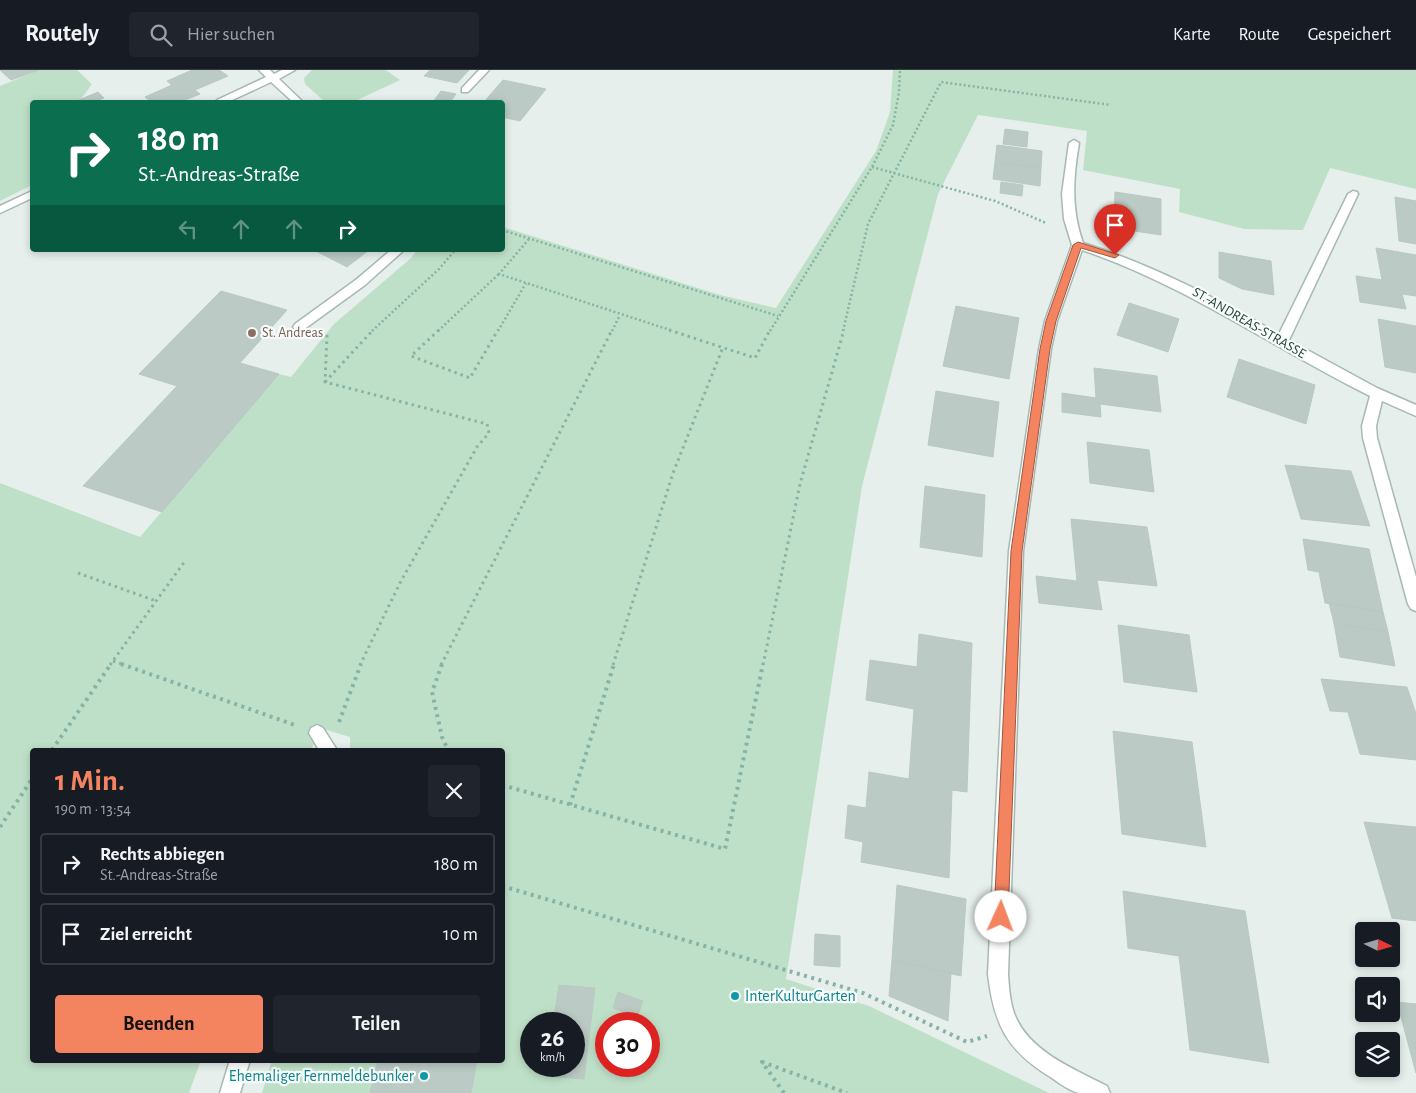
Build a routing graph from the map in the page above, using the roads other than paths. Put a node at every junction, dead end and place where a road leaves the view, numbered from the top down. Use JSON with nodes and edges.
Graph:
{"nodes":[{"id":1,"x":264,"y":70,"type":"edge"},
{"id":2,"x":290,"y":70,"type":"edge"},
{"id":3,"x":484,"y":70,"type":"edge"},
{"id":4,"x":273,"y":78,"type":"junction"},
{"id":5,"x":465,"y":90,"type":"dead end"},
{"id":6,"x":225,"y":100,"type":"edge"},
{"id":7,"x":296,"y":100,"type":"edge"},
{"id":8,"x":1074,"y":143,"type":"dead end"},
{"id":9,"x":1353,"y":194,"type":"dead end"},
{"id":10,"x":30,"y":195,"type":"edge"},
{"id":11,"x":0,"y":210,"type":"edge"},
{"id":12,"x":1078,"y":245,"type":"junction"},
{"id":13,"x":396,"y":252,"type":"edge"},
{"id":14,"x":299,"y":327,"type":"dead end"},
{"id":15,"x":1281,"y":342,"type":"junction"},
{"id":16,"x":1377,"y":394,"type":"junction"},
{"id":17,"x":1416,"y":411,"type":"edge"},
{"id":18,"x":1416,"y":604,"type":"edge"},
{"id":19,"x":317,"y":733,"type":"road end"},
{"id":20,"x":328,"y":748,"type":"edge"},
{"id":21,"x":239,"y":1063,"type":"edge"},
{"id":22,"x":230,"y":1093,"type":"edge"},
{"id":23,"x":1100,"y":1093,"type":"edge"}],
"edges":[{"from":1,"to":4,"type":"street"},
{"from":2,"to":4,"type":"street"},
{"from":3,"to":5,"type":"street"},
{"from":4,"to":6,"type":"street"},
{"from":4,"to":7,"type":"street"},
{"from":8,"to":12,"type":"street"},
{"from":9,"to":15,"type":"street"},
{"from":10,"to":11,"type":"street"},
{"from":12,"to":15,"type":"street","name":"ST.-ANDREAS-STRASSE"},
{"from":12,"to":23,"type":"street"},
{"from":13,"to":14,"type":"street"},
{"from":15,"to":16,"type":"street","name":"ST.-ANDREAS-STRASSE"},
{"from":16,"to":17,"type":"street","name":"ST.-ANDREAS-STRASSE"},
{"from":16,"to":18,"type":"street"},
{"from":19,"to":20,"type":"street"},
{"from":21,"to":22,"type":"street"}]}
